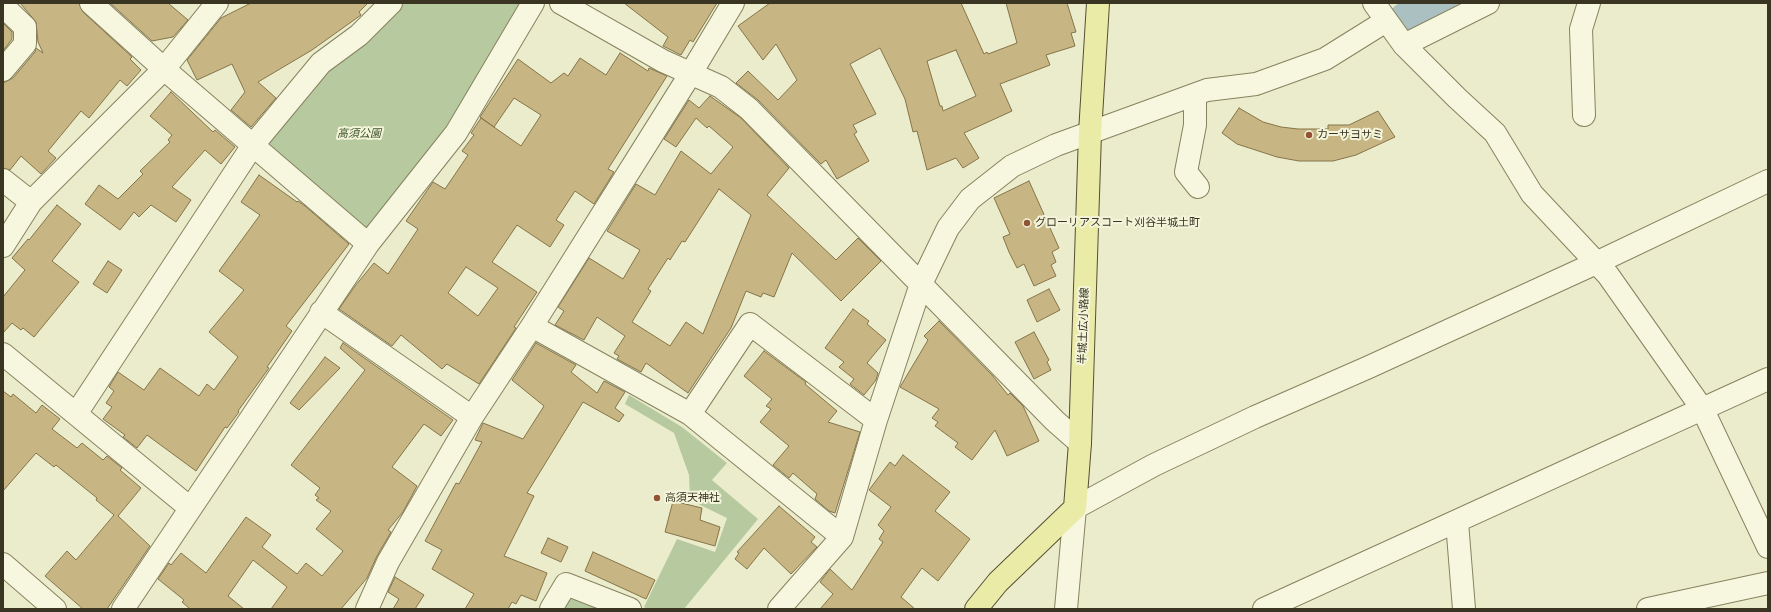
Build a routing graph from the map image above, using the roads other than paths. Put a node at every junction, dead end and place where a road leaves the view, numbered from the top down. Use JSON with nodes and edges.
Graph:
{"nodes":[{"id":1,"x":91,"y":3,"type":"edge"},
{"id":2,"x":217,"y":3,"type":"edge"},
{"id":3,"x":392,"y":3,"type":"edge"},
{"id":4,"x":533,"y":3,"type":"edge"},
{"id":5,"x":561,"y":3,"type":"edge"},
{"id":6,"x":733,"y":3,"type":"edge"},
{"id":7,"x":1098,"y":3,"type":"edge"},
{"id":8,"x":1374,"y":3,"type":"edge"},
{"id":9,"x":1488,"y":3,"type":"edge"},
{"id":10,"x":1588,"y":3,"type":"edge"},
{"id":11,"x":3,"y":6,"type":"edge"},
{"id":12,"x":1386,"y":21,"type":"junction"},
{"id":13,"x":1404,"y":45,"type":"junction"},
{"id":14,"x":164,"y":69,"type":"junction"},
{"id":15,"x":3,"y":70,"type":"edge"},
{"id":16,"x":691,"y":73,"type":"junction"},
{"id":17,"x":1195,"y":95,"type":"junction"},
{"id":18,"x":1584,"y":114,"type":"dead end"},
{"id":19,"x":1090,"y":133,"type":"junction"},
{"id":20,"x":253,"y":145,"type":"junction"},
{"id":21,"x":3,"y":180,"type":"edge"},
{"id":22,"x":1768,"y":181,"type":"edge"},
{"id":23,"x":1198,"y":187,"type":"dead end"},
{"id":24,"x":31,"y":202,"type":"junction"},
{"id":25,"x":368,"y":244,"type":"junction"},
{"id":26,"x":3,"y":246,"type":"edge"},
{"id":27,"x":1596,"y":263,"type":"junction"},
{"id":28,"x":921,"y":284,"type":"junction"},
{"id":29,"x":321,"y":312,"type":"junction"},
{"id":30,"x":532,"y":326,"type":"junction"},
{"id":31,"x":3,"y":354,"type":"edge"},
{"id":32,"x":1768,"y":379,"type":"edge"},
{"id":33,"x":1703,"y":410,"type":"junction"},
{"id":34,"x":76,"y":414,"type":"junction"},
{"id":35,"x":690,"y":414,"type":"junction"},
{"id":36,"x":472,"y":417,"type":"junction"},
{"id":37,"x":876,"y":420,"type":"junction"},
{"id":38,"x":1080,"y":443,"type":"junction"},
{"id":39,"x":190,"y":508,"type":"junction"},
{"id":40,"x":1075,"y":508,"type":"junction"},
{"id":41,"x":1457,"y":522,"type":"junction"},
{"id":42,"x":842,"y":537,"type":"junction"},
{"id":43,"x":1768,"y":546,"type":"edge"},
{"id":44,"x":3,"y":564,"type":"edge"},
{"id":45,"x":1768,"y":583,"type":"edge"},
{"id":46,"x":55,"y":609,"type":"edge"},
{"id":47,"x":122,"y":609,"type":"edge"},
{"id":48,"x":367,"y":609,"type":"edge"},
{"id":49,"x":551,"y":609,"type":"edge"},
{"id":50,"x":630,"y":609,"type":"edge"},
{"id":51,"x":779,"y":609,"type":"edge"},
{"id":52,"x":976,"y":609,"type":"edge"},
{"id":53,"x":1066,"y":609,"type":"edge"},
{"id":54,"x":1264,"y":609,"type":"edge"},
{"id":55,"x":1464,"y":609,"type":"edge"},
{"id":56,"x":1648,"y":609,"type":"edge"}],
"edges":[{"from":1,"to":14,"type":"street"},
{"from":2,"to":14,"type":"street"},
{"from":3,"to":20,"type":"street"},
{"from":4,"to":25,"type":"street"},
{"from":5,"to":16,"type":"street"},
{"from":6,"to":16,"type":"street"},
{"from":7,"to":19,"type":"main road","name":"半城土広小路線"},
{"from":8,"to":12,"type":"street"},
{"from":9,"to":13,"type":"street"},
{"from":10,"to":18,"type":"street"},
{"from":11,"to":15,"type":"street"},
{"from":12,"to":13,"type":"street"},
{"from":12,"to":17,"type":"street"},
{"from":13,"to":27,"type":"street"},
{"from":14,"to":20,"type":"street"},
{"from":14,"to":24,"type":"street"},
{"from":16,"to":28,"type":"street"},
{"from":16,"to":30,"type":"street"},
{"from":17,"to":19,"type":"street"},
{"from":17,"to":23,"type":"street"},
{"from":19,"to":28,"type":"street"},
{"from":19,"to":38,"type":"main road","name":"半城土広小路線"},
{"from":20,"to":25,"type":"street"},
{"from":20,"to":34,"type":"street"},
{"from":21,"to":24,"type":"street"},
{"from":22,"to":27,"type":"street"},
{"from":24,"to":26,"type":"street"},
{"from":25,"to":29,"type":"street"},
{"from":27,"to":33,"type":"street"},
{"from":27,"to":40,"type":"street"},
{"from":28,"to":37,"type":"street"},
{"from":28,"to":38,"type":"street"},
{"from":29,"to":36,"type":"street"},
{"from":29,"to":39,"type":"street"},
{"from":30,"to":35,"type":"street"},
{"from":30,"to":36,"type":"street"},
{"from":31,"to":34,"type":"street"},
{"from":32,"to":33,"type":"street"},
{"from":33,"to":41,"type":"street"},
{"from":33,"to":43,"type":"street"},
{"from":34,"to":39,"type":"street"},
{"from":35,"to":37,"type":"street"},
{"from":35,"to":42,"type":"street"},
{"from":36,"to":48,"type":"street"},
{"from":37,"to":42,"type":"street"},
{"from":38,"to":40,"type":"main road","name":"半城土広小路線"},
{"from":39,"to":47,"type":"street"},
{"from":40,"to":52,"type":"main road"},
{"from":40,"to":53,"type":"street"},
{"from":41,"to":54,"type":"street"},
{"from":41,"to":55,"type":"street"},
{"from":42,"to":51,"type":"street"},
{"from":44,"to":46,"type":"street"},
{"from":45,"to":56,"type":"street"},
{"from":49,"to":50,"type":"street"}]}
